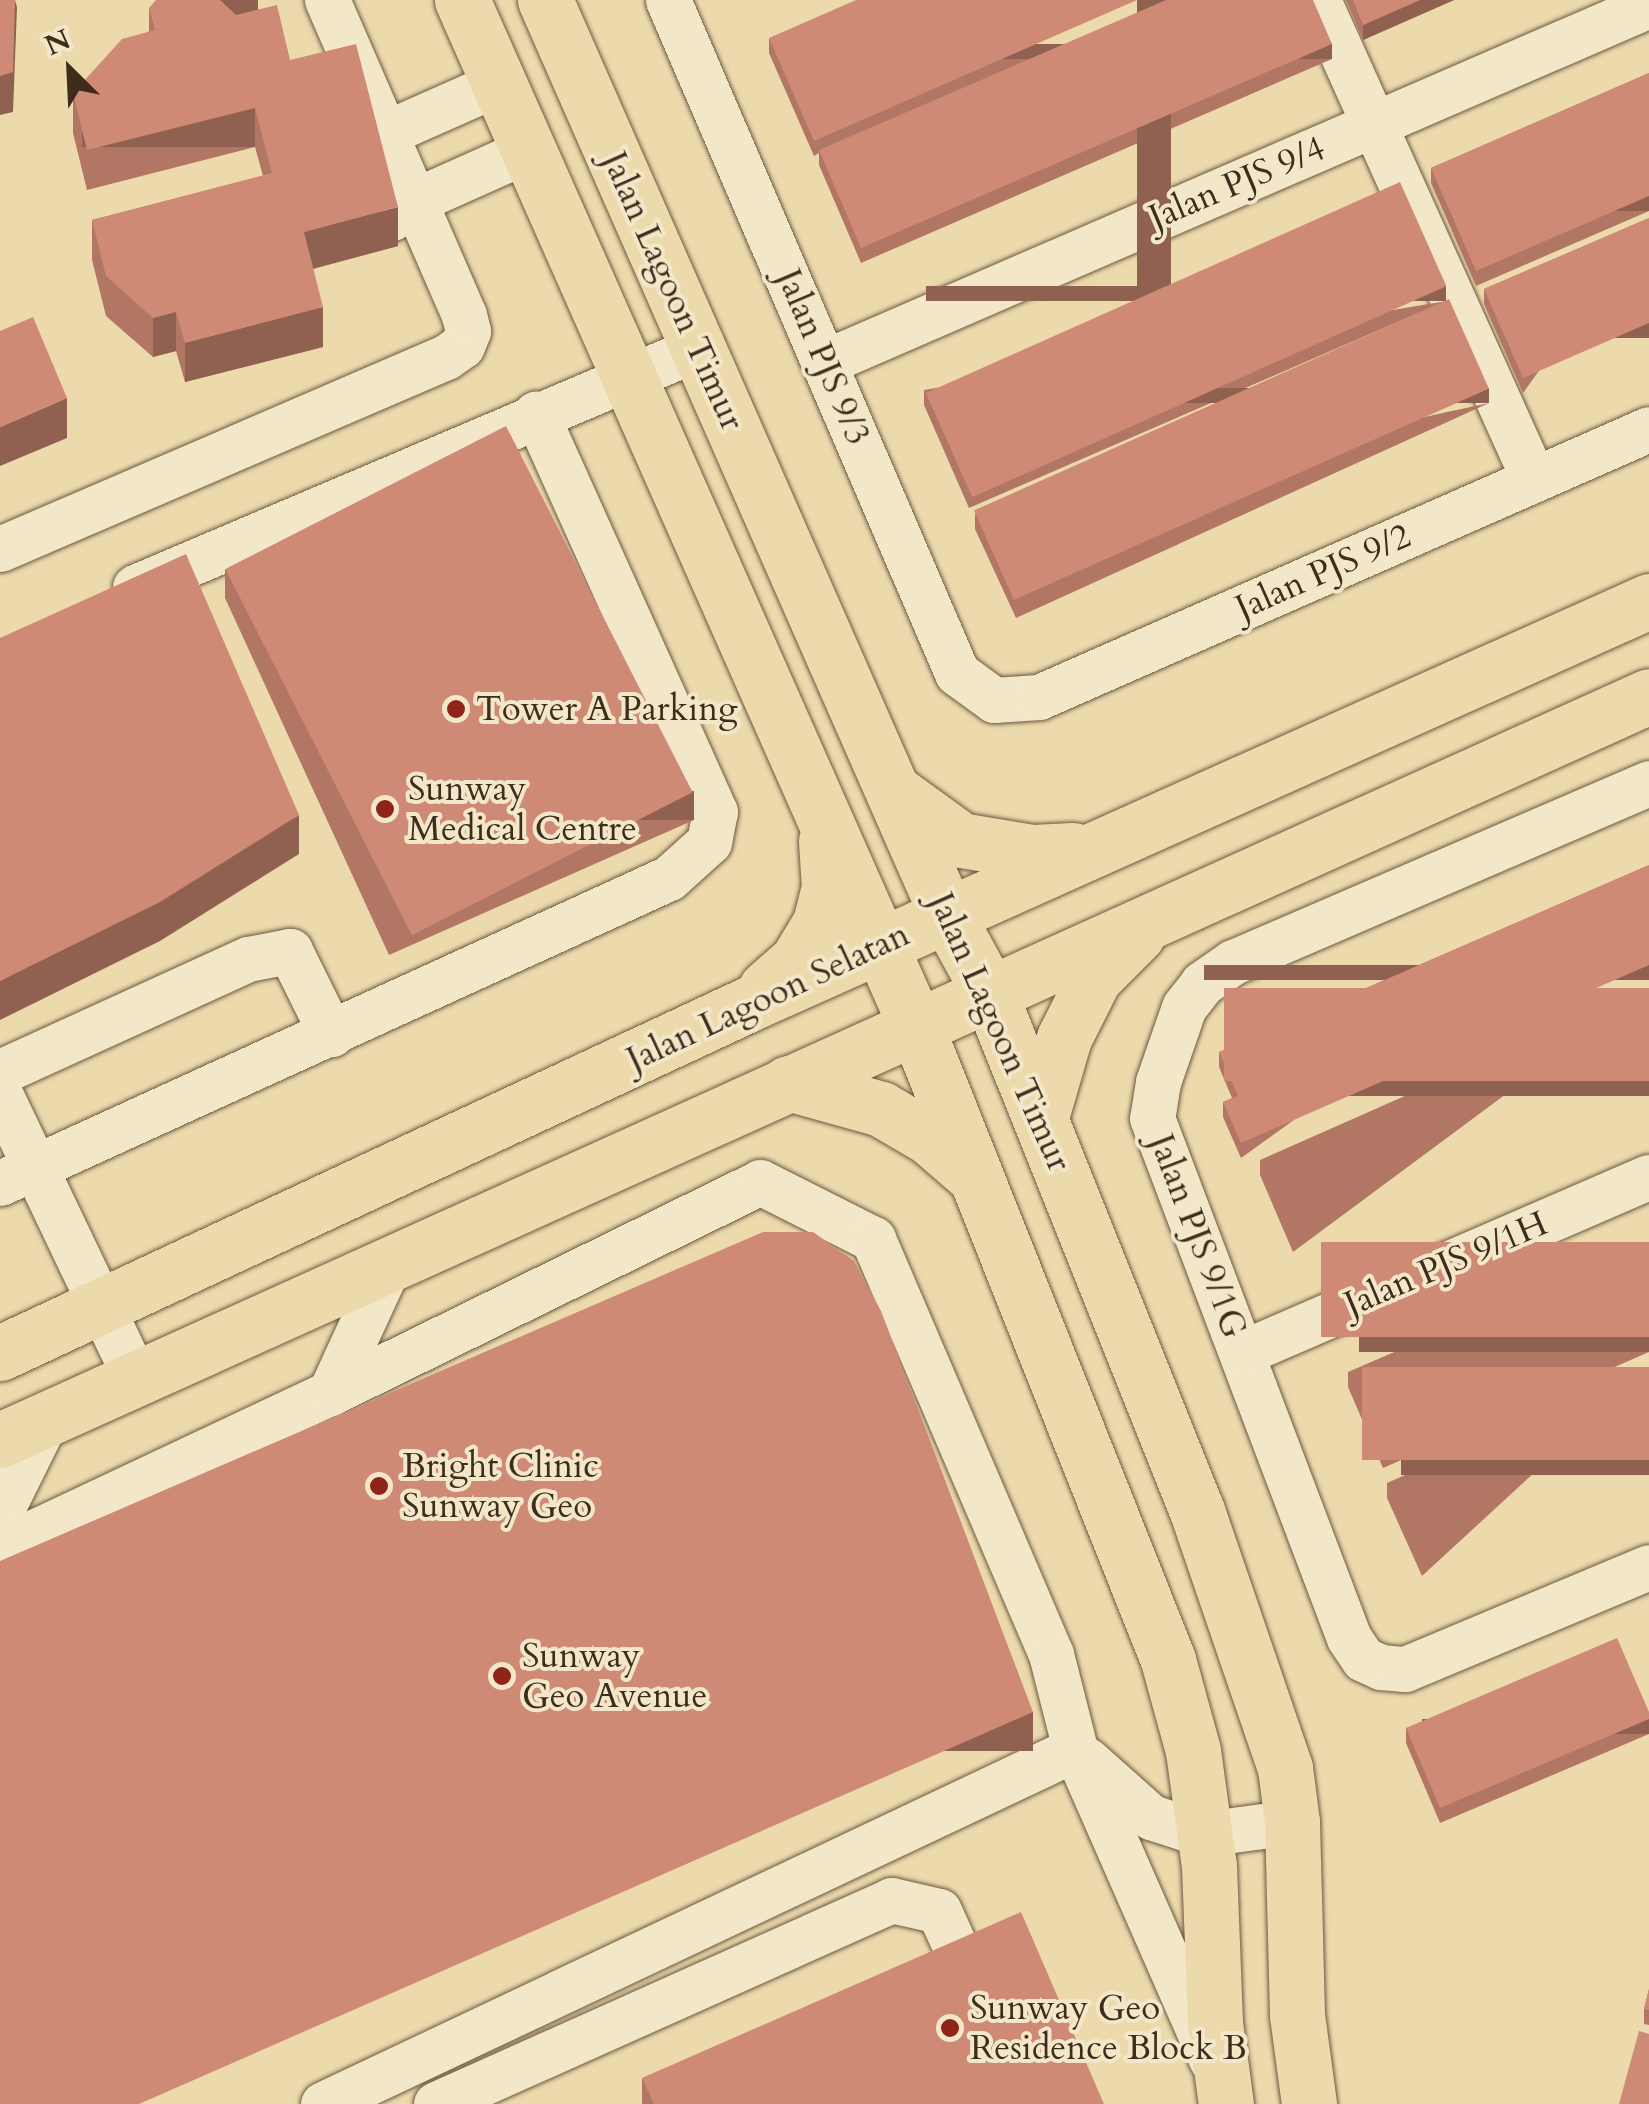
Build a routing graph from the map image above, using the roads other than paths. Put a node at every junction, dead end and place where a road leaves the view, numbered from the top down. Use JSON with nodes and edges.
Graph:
{"nodes":[{"id":1,"x":326,"y":0,"type":"edge"},
{"id":2,"x":462,"y":0,"type":"edge"},
{"id":3,"x":545,"y":0,"type":"edge"},
{"id":4,"x":668,"y":0,"type":"edge"},
{"id":5,"x":1318,"y":0,"type":"edge"},
{"id":6,"x":1640,"y":5,"type":"edge"},
{"id":7,"x":499,"y":83,"type":"junction"},
{"id":8,"x":1374,"y":124,"type":"junction"},
{"id":9,"x":386,"y":133,"type":"junction"},
{"id":10,"x":528,"y":150,"type":"junction"},
{"id":11,"x":414,"y":201,"type":"junction"},
{"id":12,"x":698,"y":348,"type":"junction"},
{"id":13,"x":825,"y":362,"type":"junction"},
{"id":14,"x":628,"y":376,"type":"junction"},
{"id":15,"x":536,"y":413,"type":"junction"},
{"id":16,"x":1649,"y":429,"type":"edge"},
{"id":17,"x":1534,"y":480,"type":"junction"},
{"id":18,"x":0,"y":548,"type":"edge"},
{"id":19,"x":1649,"y":601,"type":"edge"},
{"id":20,"x":88,"y":607,"type":"edge"},
{"id":21,"x":1649,"y":696,"type":"edge"},
{"id":22,"x":994,"y":700,"type":"joint"},
{"id":23,"x":1649,"y":783,"type":"edge"},
{"id":24,"x":893,"y":791,"type":"junction"},
{"id":25,"x":826,"y":826,"type":"junction"},
{"id":26,"x":1090,"y":849,"type":"junction"},
{"id":27,"x":948,"y":915,"type":"junction"},
{"id":28,"x":1153,"y":918,"type":"junction"},
{"id":29,"x":879,"y":946,"type":"junction"},
{"id":30,"x":990,"y":994,"type":"junction"},
{"id":31,"x":749,"y":1004,"type":"junction"},
{"id":32,"x":916,"y":1026,"type":"junction"},
{"id":33,"x":331,"y":1034,"type":"junction"},
{"id":34,"x":0,"y":1072,"type":"edge"},
{"id":35,"x":788,"y":1083,"type":"junction"},
{"id":36,"x":0,"y":1094,"type":"edge"},
{"id":37,"x":1041,"y":1116,"type":"junction"},
{"id":38,"x":16,"y":1176,"type":"edge"},
{"id":39,"x":1649,"y":1176,"type":"edge"},
{"id":40,"x":975,"y":1177,"type":"junction"},
{"id":41,"x":389,"y":1265,"type":"junction"},
{"id":42,"x":101,"y":1308,"type":"junction"},
{"id":43,"x":1244,"y":1352,"type":"junction"},
{"id":44,"x":0,"y":1353,"type":"edge"},
{"id":45,"x":136,"y":1381,"type":"junction"},
{"id":46,"x":330,"y":1393,"type":"junction"},
{"id":47,"x":23,"y":1430,"type":"edge"},
{"id":48,"x":0,"y":1513,"type":"edge"},
{"id":49,"x":0,"y":1548,"type":"edge"},
{"id":50,"x":1649,"y":1567,"type":"edge"},
{"id":51,"x":1075,"y":1748,"type":"junction"},
{"id":52,"x":1292,"y":1822,"type":"junction"},
{"id":53,"x":1203,"y":1834,"type":"junction"},
{"id":54,"x":1223,"y":2093,"type":"edge"},
{"id":55,"x":323,"y":2104,"type":"edge"},
{"id":56,"x":436,"y":2104,"type":"edge"},
{"id":57,"x":1026,"y":2104,"type":"edge"},
{"id":58,"x":1309,"y":2104,"type":"edge"}],
"edges":[{"from":1,"to":9,"type":"street"},
{"from":2,"to":7,"type":"main road"},
{"from":3,"to":12,"type":"main road","name":"Jalan Lagoon Timur"},
{"from":4,"to":13,"type":"street","name":"Jalan PJS 9/3"},
{"from":5,"to":8,"type":"street"},
{"from":6,"to":8,"type":"street","name":"Jalan PJS 9/4"},
{"from":7,"to":9,"type":"street"},
{"from":7,"to":10,"type":"main road"},
{"from":8,"to":13,"type":"street","name":"Jalan PJS 9/4"},
{"from":8,"to":17,"type":"street"},
{"from":9,"to":11,"type":"street"},
{"from":9,"to":11,"type":"street"},
{"from":10,"to":11,"type":"street"},
{"from":10,"to":14,"type":"main road"},
{"from":11,"to":18,"type":"street"},
{"from":12,"to":14,"type":"street"},
{"from":12,"to":24,"type":"main road","name":"Jalan Lagoon Timur"},
{"from":13,"to":22,"type":"street","name":"Jalan PJS 9/3"},
{"from":14,"to":15,"type":"street"},
{"from":14,"to":25,"type":"main road"},
{"from":15,"to":20,"type":"street"},
{"from":15,"to":33,"type":"street"},
{"from":16,"to":17,"type":"street","name":"Jalan PJS 9/2"},
{"from":17,"to":22,"type":"street","name":"Jalan PJS 9/2"},
{"from":19,"to":26,"type":"main road","name":"Jalan Lagoon Selatan"},
{"from":21,"to":28,"type":"main road"},
{"from":23,"to":43,"type":"street","name":"Jalan PJS 9/1G"},
{"from":24,"to":26,"type":"main road"},
{"from":24,"to":27,"type":"main road","name":"Jalan Lagoon Timur"},
{"from":25,"to":29,"type":"main road"},
{"from":25,"to":31,"type":"main road"},
{"from":26,"to":27,"type":"main road","name":"Jalan Lagoon Selatan"},
{"from":27,"to":29,"type":"main road","name":"Jalan Lagoon Selatan"},
{"from":27,"to":30,"type":"main road","name":"Jalan Lagoon Timur"},
{"from":28,"to":30,"type":"main road"},
{"from":28,"to":37,"type":"main road"},
{"from":29,"to":31,"type":"main road","name":"Jalan Lagoon Selatan"},
{"from":29,"to":32,"type":"main road"},
{"from":30,"to":32,"type":"main road"},
{"from":30,"to":37,"type":"main road","name":"Jalan Lagoon Timur"},
{"from":31,"to":42,"type":"main road","name":"Jalan Lagoon Selatan"},
{"from":32,"to":35,"type":"main road"},
{"from":32,"to":40,"type":"main road"},
{"from":33,"to":34,"type":"street"},
{"from":33,"to":38,"type":"street"},
{"from":35,"to":40,"type":"main road"},
{"from":35,"to":41,"type":"main road"},
{"from":36,"to":38,"type":"street"},
{"from":37,"to":52,"type":"main road","name":"Jalan Lagoon Timur"},
{"from":38,"to":42,"type":"street"},
{"from":39,"to":43,"type":"street","name":"Jalan PJS 9/1H"},
{"from":40,"to":53,"type":"main road"},
{"from":41,"to":45,"type":"main road"},
{"from":41,"to":46,"type":"street"},
{"from":42,"to":44,"type":"main road","name":"Jalan Lagoon Selatan"},
{"from":42,"to":45,"type":"street"},
{"from":43,"to":50,"type":"street","name":"Jalan PJS 9/1G"},
{"from":45,"to":47,"type":"main road"},
{"from":46,"to":49,"type":"street"},
{"from":46,"to":51,"type":"street"},
{"from":47,"to":48,"type":"street"},
{"from":51,"to":53,"type":"street"},
{"from":51,"to":54,"type":"street"},
{"from":51,"to":55,"type":"street"},
{"from":52,"to":53,"type":"street"},
{"from":52,"to":58,"type":"main road","name":"Jalan Lagoon Timur"},
{"from":53,"to":54,"type":"main road"},
{"from":56,"to":57,"type":"street"}]}
